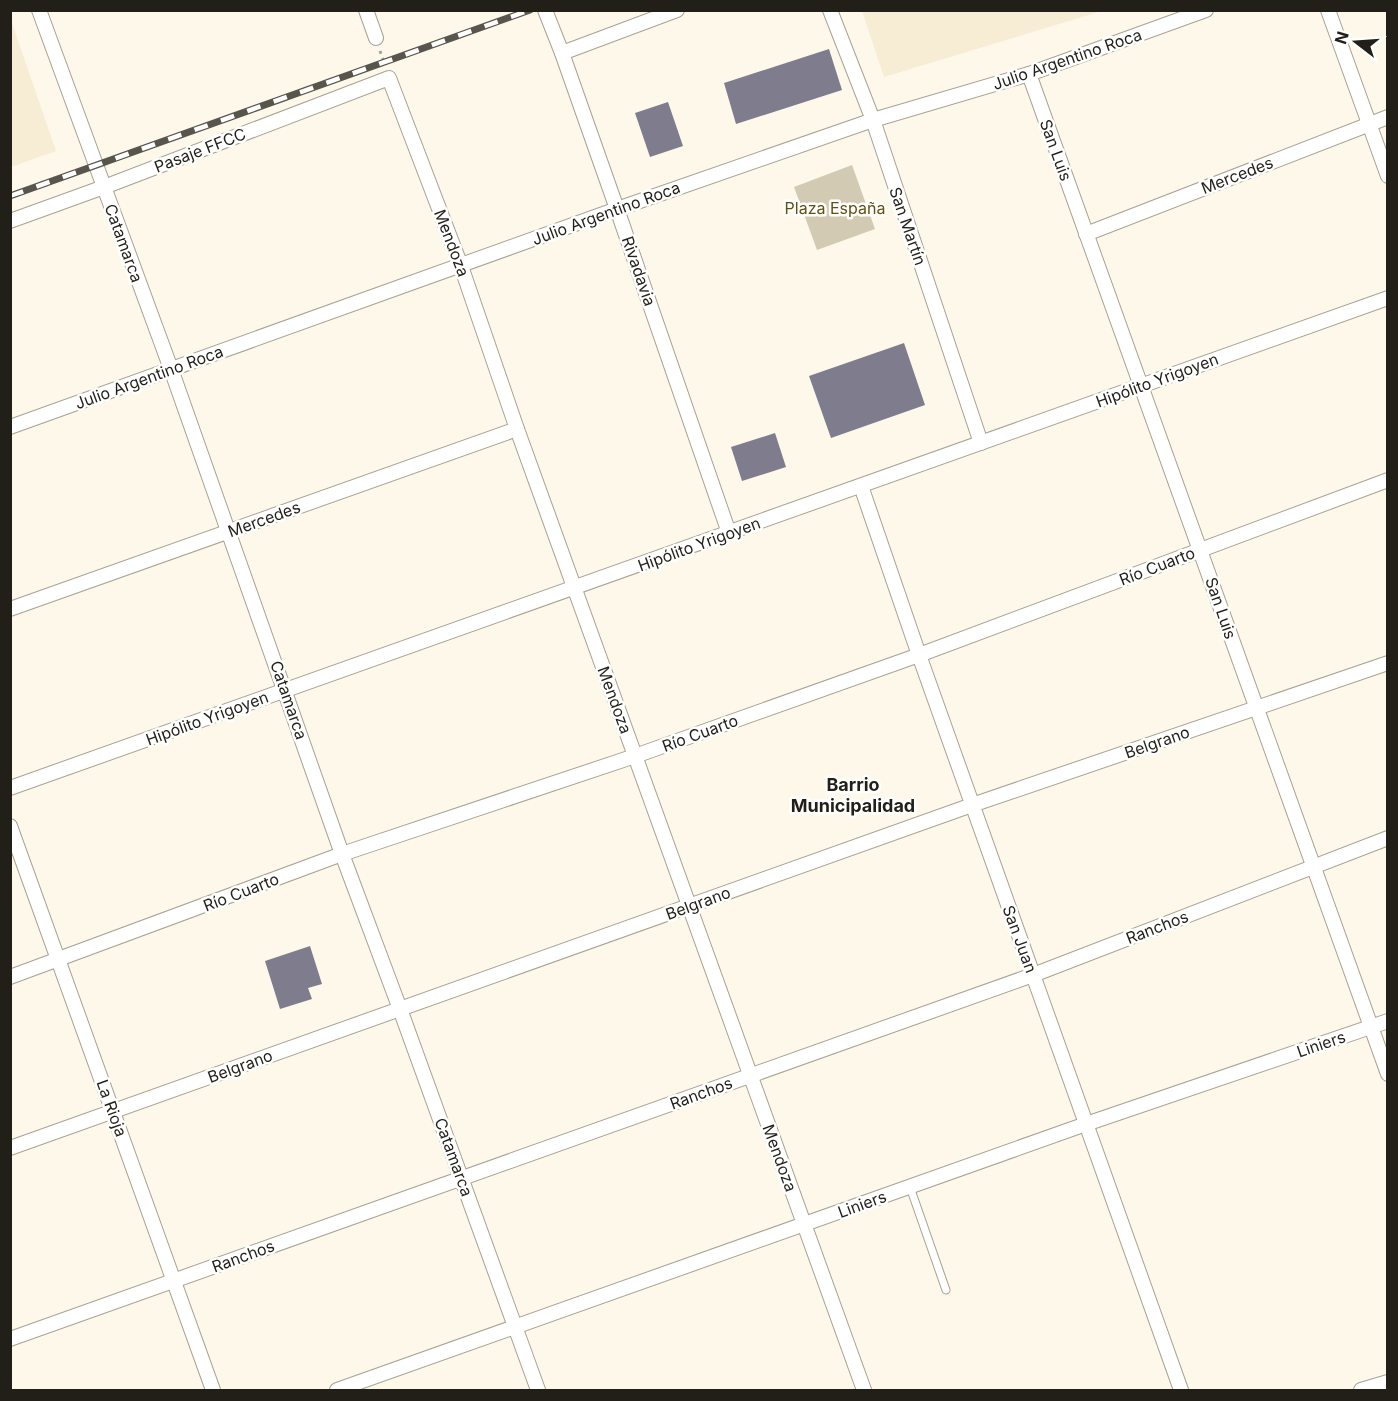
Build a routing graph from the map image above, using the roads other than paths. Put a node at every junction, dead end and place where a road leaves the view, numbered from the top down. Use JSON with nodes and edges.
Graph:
{"nodes":[{"id":1,"x":39,"y":10,"type":"edge"},
{"id":2,"x":366,"y":10,"type":"edge"},
{"id":3,"x":545,"y":10,"type":"edge"},
{"id":4,"x":677,"y":10,"type":"edge"},
{"id":5,"x":830,"y":10,"type":"edge"},
{"id":6,"x":1206,"y":10,"type":"edge"},
{"id":7,"x":1328,"y":10,"type":"edge"},
{"id":8,"x":376,"y":38,"type":"road end"},
{"id":9,"x":562,"y":53,"type":"junction"},
{"id":10,"x":1029,"y":74,"type":"junction"},
{"id":11,"x":389,"y":78,"type":"joint"},
{"id":12,"x":1388,"y":117,"type":"edge"},
{"id":13,"x":873,"y":120,"type":"junction"},
{"id":14,"x":1369,"y":124,"type":"junction"},
{"id":15,"x":1388,"y":176,"type":"edge"},
{"id":16,"x":104,"y":187,"type":"junction"},
{"id":17,"x":617,"y":209,"type":"junction"},
{"id":18,"x":10,"y":220,"type":"edge"},
{"id":19,"x":1086,"y":234,"type":"junction"},
{"id":20,"x":461,"y":266,"type":"junction"},
{"id":21,"x":1388,"y":298,"type":"edge"},
{"id":22,"x":171,"y":369,"type":"junction"},
{"id":23,"x":1141,"y":386,"type":"junction"},
{"id":24,"x":10,"y":427,"type":"edge"},
{"id":25,"x":517,"y":429,"type":"junction"},
{"id":26,"x":981,"y":443,"type":"junction"},
{"id":27,"x":1388,"y":480,"type":"edge"},
{"id":28,"x":861,"y":486,"type":"junction"},
{"id":29,"x":229,"y":531,"type":"junction"},
{"id":30,"x":729,"y":533,"type":"junction"},
{"id":31,"x":1200,"y":549,"type":"junction"},
{"id":32,"x":575,"y":588,"type":"junction"},
{"id":33,"x":10,"y":609,"type":"edge"},
{"id":34,"x":919,"y":655,"type":"junction"},
{"id":35,"x":1388,"y":663,"type":"edge"},
{"id":36,"x":286,"y":690,"type":"junction"},
{"id":37,"x":1256,"y":708,"type":"junction"},
{"id":38,"x":635,"y":756,"type":"junction"},
{"id":39,"x":10,"y":788,"type":"edge"},
{"id":40,"x":972,"y":805,"type":"junction"},
{"id":41,"x":10,"y":826,"type":"edge"},
{"id":42,"x":1388,"y":838,"type":"edge"},
{"id":43,"x":342,"y":854,"type":"junction"},
{"id":44,"x":1314,"y":866,"type":"junction"},
{"id":45,"x":689,"y":906,"type":"junction"},
{"id":46,"x":59,"y":961,"type":"junction"},
{"id":47,"x":1033,"y":975,"type":"junction"},
{"id":48,"x":10,"y":977,"type":"edge"},
{"id":49,"x":400,"y":1009,"type":"junction"},
{"id":50,"x":1388,"y":1021,"type":"edge"},
{"id":51,"x":1371,"y":1026,"type":"junction"},
{"id":52,"x":1388,"y":1074,"type":"edge"},
{"id":53,"x":750,"y":1076,"type":"junction"},
{"id":54,"x":113,"y":1111,"type":"junction"},
{"id":55,"x":1086,"y":1124,"type":"junction"},
{"id":56,"x":10,"y":1148,"type":"edge"},
{"id":57,"x":461,"y":1179,"type":"junction"},
{"id":58,"x":909,"y":1187,"type":"junction"},
{"id":59,"x":804,"y":1225,"type":"junction"},
{"id":60,"x":174,"y":1281,"type":"junction"},
{"id":61,"x":946,"y":1290,"type":"dead end"},
{"id":62,"x":515,"y":1327,"type":"junction"},
{"id":63,"x":10,"y":1339,"type":"edge"},
{"id":64,"x":1388,"y":1382,"type":"edge"},
{"id":65,"x":213,"y":1390,"type":"edge"},
{"id":66,"x":337,"y":1390,"type":"edge"},
{"id":67,"x":538,"y":1390,"type":"edge"},
{"id":68,"x":864,"y":1390,"type":"edge"},
{"id":69,"x":1181,"y":1390,"type":"edge"},
{"id":70,"x":1361,"y":1390,"type":"edge"}],
"edges":[{"from":1,"to":16,"type":"street","name":"Catamarca"},
{"from":2,"to":8,"type":"street"},
{"from":3,"to":9,"type":"street","name":"Rivadavia"},
{"from":4,"to":9,"type":"street"},
{"from":5,"to":13,"type":"street","name":"San Martín"},
{"from":6,"to":10,"type":"street","name":"Julio Argentino Roca"},
{"from":7,"to":14,"type":"street"},
{"from":9,"to":17,"type":"street","name":"Rivadavia"},
{"from":10,"to":13,"type":"street","name":"Julio Argentino Roca"},
{"from":10,"to":19,"type":"street","name":"San Luis"},
{"from":11,"to":16,"type":"street","name":"Pasaje FFCC"},
{"from":11,"to":20,"type":"street","name":"Mendoza"},
{"from":12,"to":14,"type":"street","name":"Mercedes"},
{"from":13,"to":17,"type":"street","name":"Julio Argentino Roca"},
{"from":13,"to":26,"type":"street","name":"San Martín"},
{"from":14,"to":15,"type":"street"},
{"from":14,"to":19,"type":"street","name":"Mercedes"},
{"from":16,"to":18,"type":"street","name":"Pasaje FFCC"},
{"from":16,"to":22,"type":"street","name":"Catamarca"},
{"from":17,"to":20,"type":"street","name":"Julio Argentino Roca"},
{"from":17,"to":30,"type":"street","name":"Rivadavia"},
{"from":19,"to":23,"type":"street","name":"San Luis"},
{"from":20,"to":22,"type":"street","name":"Julio Argentino Roca"},
{"from":20,"to":25,"type":"street","name":"Mendoza"},
{"from":21,"to":23,"type":"street","name":"Hipólito Yrigoyen"},
{"from":22,"to":24,"type":"street","name":"Julio Argentino Roca"},
{"from":22,"to":29,"type":"street","name":"Catamarca"},
{"from":23,"to":26,"type":"street","name":"Hipólito Yrigoyen"},
{"from":23,"to":31,"type":"street","name":"San Luis"},
{"from":25,"to":29,"type":"street","name":"Mercedes"},
{"from":25,"to":32,"type":"street","name":"Mendoza"},
{"from":26,"to":28,"type":"street","name":"Hipólito Yrigoyen"},
{"from":27,"to":31,"type":"street","name":"Río Cuarto"},
{"from":28,"to":30,"type":"street","name":"Hipólito Yrigoyen"},
{"from":28,"to":34,"type":"street","name":"San Juan"},
{"from":29,"to":33,"type":"street","name":"Mercedes"},
{"from":29,"to":36,"type":"street","name":"Catamarca"},
{"from":30,"to":32,"type":"street","name":"Hipólito Yrigoyen"},
{"from":31,"to":34,"type":"street","name":"Río Cuarto"},
{"from":31,"to":37,"type":"street","name":"San Luis"},
{"from":32,"to":36,"type":"street","name":"Hipólito Yrigoyen"},
{"from":32,"to":38,"type":"street","name":"Mendoza"},
{"from":34,"to":38,"type":"street","name":"Río Cuarto"},
{"from":34,"to":40,"type":"street","name":"San Juan"},
{"from":35,"to":37,"type":"street","name":"Belgrano"},
{"from":36,"to":39,"type":"street","name":"Hipólito Yrigoyen"},
{"from":36,"to":43,"type":"street","name":"Catamarca"},
{"from":37,"to":40,"type":"street","name":"Belgrano"},
{"from":37,"to":44,"type":"street","name":"San Luis"},
{"from":38,"to":43,"type":"street","name":"Río Cuarto"},
{"from":38,"to":45,"type":"street","name":"Mendoza"},
{"from":40,"to":45,"type":"street","name":"Belgrano"},
{"from":40,"to":47,"type":"street","name":"San Juan"},
{"from":41,"to":46,"type":"street","name":"La Rioja"},
{"from":42,"to":44,"type":"street","name":"Ranchos"},
{"from":43,"to":46,"type":"street","name":"Río Cuarto"},
{"from":43,"to":49,"type":"street","name":"Catamarca"},
{"from":44,"to":47,"type":"street","name":"Ranchos"},
{"from":44,"to":51,"type":"street","name":"San Luis"},
{"from":45,"to":49,"type":"street","name":"Belgrano"},
{"from":45,"to":53,"type":"street","name":"Mendoza"},
{"from":46,"to":48,"type":"street","name":"Río Cuarto"},
{"from":46,"to":54,"type":"street","name":"La Rioja"},
{"from":47,"to":53,"type":"street","name":"Ranchos"},
{"from":47,"to":55,"type":"street","name":"San Juan"},
{"from":49,"to":54,"type":"street","name":"Belgrano"},
{"from":49,"to":57,"type":"street","name":"Catamarca"},
{"from":50,"to":51,"type":"street","name":"Liniers"},
{"from":51,"to":52,"type":"street","name":"San Luis"},
{"from":51,"to":55,"type":"street","name":"Liniers"},
{"from":53,"to":57,"type":"street","name":"Ranchos"},
{"from":53,"to":59,"type":"street","name":"Mendoza"},
{"from":54,"to":56,"type":"street","name":"Belgrano"},
{"from":54,"to":60,"type":"street","name":"La Rioja"},
{"from":55,"to":58,"type":"street","name":"Liniers"},
{"from":55,"to":69,"type":"street","name":"San Juan"},
{"from":57,"to":60,"type":"street","name":"Ranchos"},
{"from":57,"to":62,"type":"street","name":"Catamarca"},
{"from":58,"to":59,"type":"street","name":"Liniers"},
{"from":58,"to":61,"type":"lane"},
{"from":59,"to":62,"type":"street","name":"Liniers"},
{"from":59,"to":68,"type":"street","name":"Mendoza"},
{"from":60,"to":63,"type":"street","name":"Ranchos"},
{"from":60,"to":65,"type":"street","name":"La Rioja"},
{"from":62,"to":66,"type":"street","name":"Liniers"},
{"from":62,"to":67,"type":"street","name":"Catamarca"},
{"from":64,"to":70,"type":"street"}]}
